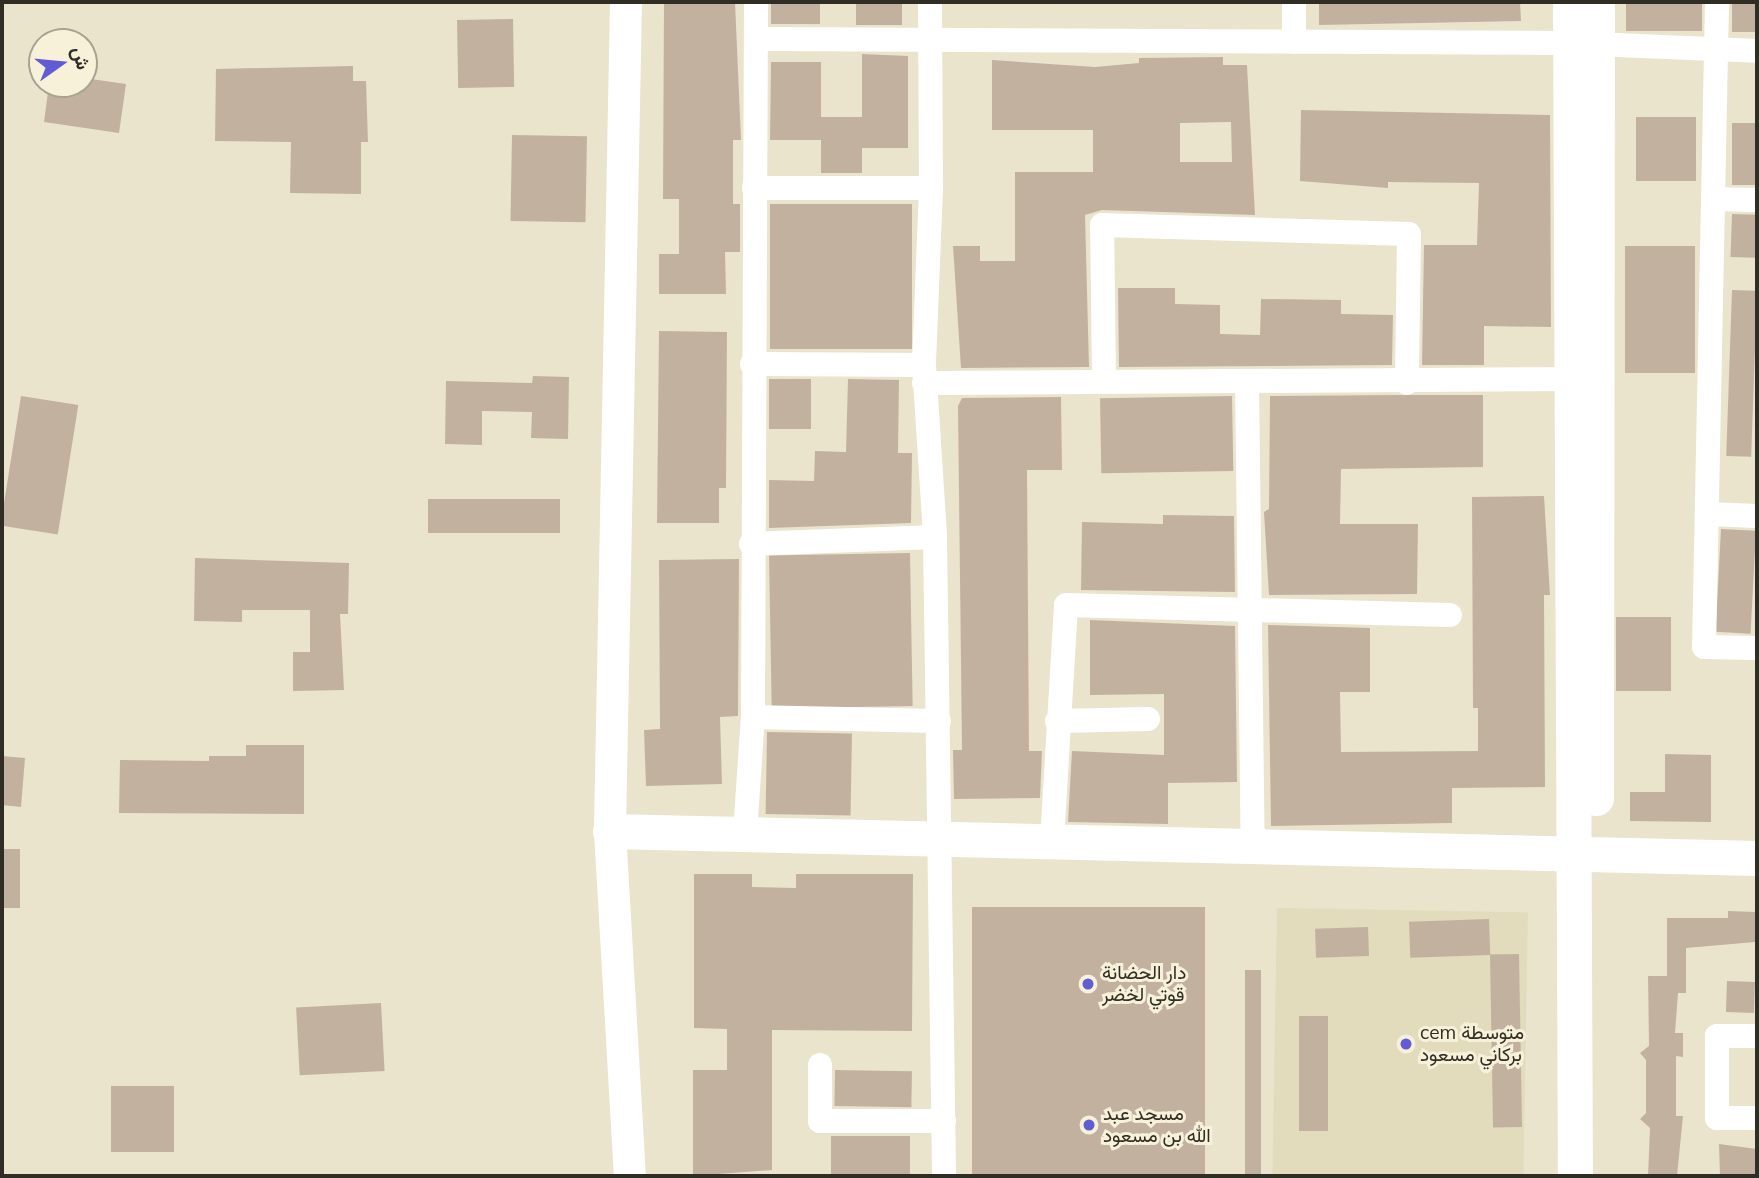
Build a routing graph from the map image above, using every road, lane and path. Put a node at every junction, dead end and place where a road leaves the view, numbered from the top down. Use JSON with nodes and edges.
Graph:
{"nodes":[{"id":1,"x":626,"y":2,"type":"edge"},
{"id":2,"x":756,"y":2,"type":"edge"},
{"id":3,"x":930,"y":2,"type":"edge"},
{"id":4,"x":1294,"y":2,"type":"edge"},
{"id":5,"x":1570,"y":2,"type":"edge"},
{"id":6,"x":1597,"y":2,"type":"edge"},
{"id":7,"x":1717,"y":2,"type":"edge"},
{"id":8,"x":930,"y":36,"type":"junction"},
{"id":9,"x":756,"y":39,"type":"junction"},
{"id":10,"x":1294,"y":42,"type":"junction"},
{"id":11,"x":1583,"y":43,"type":"junction"},
{"id":12,"x":1716,"y":50,"type":"junction"},
{"id":13,"x":1757,"y":51,"type":"edge"},
{"id":14,"x":754,"y":188,"type":"junction"},
{"id":15,"x":931,"y":188,"type":"junction"},
{"id":16,"x":1713,"y":199,"type":"junction"},
{"id":17,"x":1757,"y":200,"type":"edge"},
{"id":18,"x":752,"y":364,"type":"junction"},
{"id":19,"x":924,"y":374,"type":"junction"},
{"id":20,"x":1104,"y":379,"type":"junction"},
{"id":21,"x":1582,"y":379,"type":"junction"},
{"id":22,"x":1247,"y":381,"type":"junction"},
{"id":23,"x":1407,"y":383,"type":"junction"},
{"id":24,"x":1707,"y":514,"type":"junction"},
{"id":25,"x":1757,"y":516,"type":"edge"},
{"id":26,"x":935,"y":537,"type":"junction"},
{"id":27,"x":751,"y":544,"type":"junction"},
{"id":28,"x":1249,"y":608,"type":"junction"},
{"id":29,"x":1450,"y":615,"type":"dead end"},
{"id":30,"x":1757,"y":648,"type":"edge"},
{"id":31,"x":752,"y":717,"type":"junction"},
{"id":32,"x":1148,"y":719,"type":"dead end"},
{"id":33,"x":939,"y":721,"type":"junction"},
{"id":34,"x":1057,"y":721,"type":"junction"},
{"id":35,"x":610,"y":831,"type":"junction"},
{"id":36,"x":744,"y":834,"type":"junction"},
{"id":37,"x":940,"y":837,"type":"junction"},
{"id":38,"x":1052,"y":841,"type":"junction"},
{"id":39,"x":1253,"y":846,"type":"junction"},
{"id":40,"x":1585,"y":853,"type":"junction"},
{"id":41,"x":1757,"y":859,"type":"edge"},
{"id":42,"x":1757,"y":1036,"type":"edge"},
{"id":43,"x":820,"y":1065,"type":"dead end"},
{"id":44,"x":1757,"y":1118,"type":"edge"},
{"id":45,"x":944,"y":1121,"type":"junction"},
{"id":46,"x":629,"y":1176,"type":"edge"},
{"id":47,"x":944,"y":1176,"type":"edge"},
{"id":48,"x":1575,"y":1176,"type":"edge"},
{"id":49,"x":1598,"y":1176,"type":"edge"}],
"edges":[{"from":1,"to":35,"type":"street"},
{"from":2,"to":9,"type":"street"},
{"from":3,"to":8,"type":"street"},
{"from":4,"to":10,"type":"street"},
{"from":5,"to":11,"type":"main road"},
{"from":6,"to":11,"type":"main road"},
{"from":7,"to":12,"type":"street"},
{"from":8,"to":9,"type":"street"},
{"from":8,"to":10,"type":"street"},
{"from":8,"to":15,"type":"street"},
{"from":9,"to":14,"type":"street"},
{"from":10,"to":11,"type":"street"},
{"from":11,"to":12,"type":"street"},
{"from":11,"to":21,"type":"main road"},
{"from":12,"to":13,"type":"street"},
{"from":12,"to":16,"type":"street"},
{"from":14,"to":15,"type":"street"},
{"from":14,"to":18,"type":"street"},
{"from":15,"to":19,"type":"street"},
{"from":16,"to":17,"type":"street"},
{"from":16,"to":24,"type":"street"},
{"from":18,"to":19,"type":"street"},
{"from":18,"to":27,"type":"street"},
{"from":19,"to":20,"type":"street"},
{"from":19,"to":26,"type":"street"},
{"from":20,"to":22,"type":"street"},
{"from":20,"to":23,"type":"street"},
{"from":21,"to":23,"type":"street"},
{"from":21,"to":40,"type":"main road"},
{"from":22,"to":23,"type":"street"},
{"from":22,"to":28,"type":"street"},
{"from":24,"to":25,"type":"street"},
{"from":24,"to":30,"type":"street"},
{"from":26,"to":27,"type":"street"},
{"from":26,"to":33,"type":"street"},
{"from":27,"to":31,"type":"street"},
{"from":28,"to":29,"type":"street"},
{"from":28,"to":34,"type":"street"},
{"from":28,"to":39,"type":"street"},
{"from":31,"to":33,"type":"street"},
{"from":31,"to":36,"type":"street"},
{"from":32,"to":34,"type":"street"},
{"from":33,"to":37,"type":"street"},
{"from":34,"to":38,"type":"street"},
{"from":35,"to":36,"type":"main road"},
{"from":35,"to":46,"type":"street"},
{"from":36,"to":37,"type":"main road"},
{"from":37,"to":38,"type":"main road"},
{"from":37,"to":45,"type":"street"},
{"from":38,"to":39,"type":"main road"},
{"from":39,"to":40,"type":"main road"},
{"from":40,"to":41,"type":"main road"},
{"from":40,"to":48,"type":"main road"},
{"from":40,"to":49,"type":"main road"},
{"from":42,"to":44,"type":"street"},
{"from":43,"to":45,"type":"street"},
{"from":45,"to":47,"type":"street"}]}
